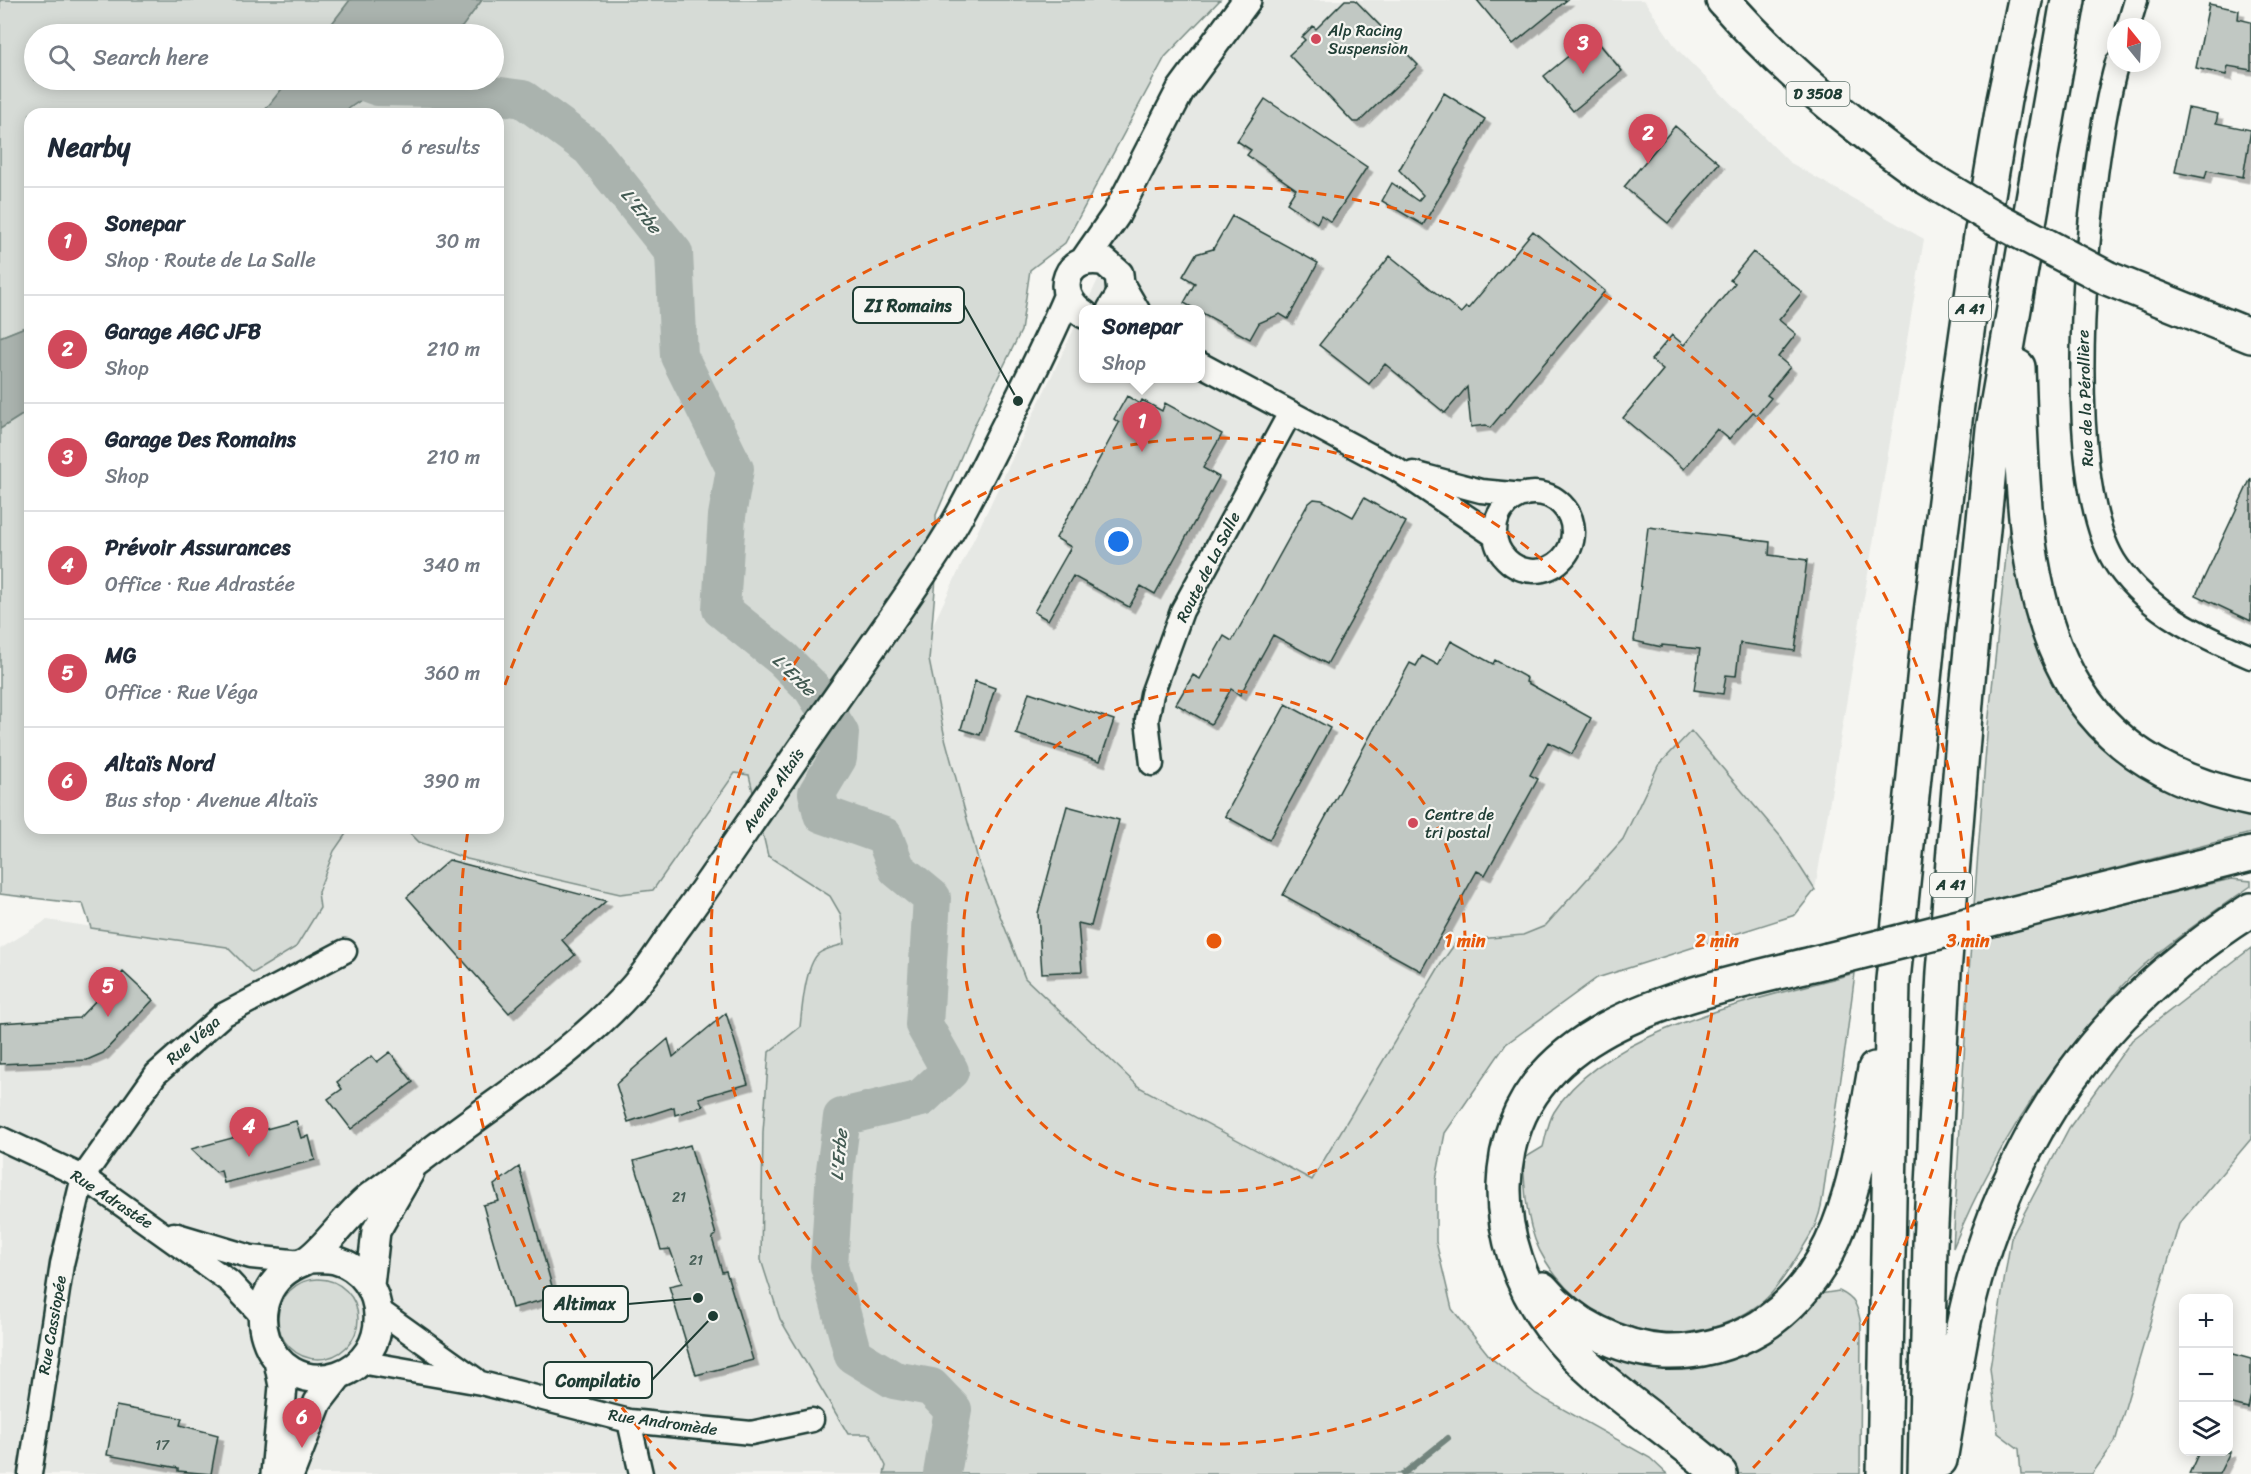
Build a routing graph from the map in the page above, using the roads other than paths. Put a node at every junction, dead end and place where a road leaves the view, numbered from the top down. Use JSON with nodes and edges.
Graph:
{"nodes":[{"id":1,"x":1247,"y":0,"type":"edge"},
{"id":2,"x":1723,"y":0,"type":"edge"},
{"id":3,"x":1743,"y":0,"type":"edge"},
{"id":4,"x":2025,"y":0,"type":"edge"},
{"id":5,"x":2068,"y":0,"type":"edge"},
{"id":6,"x":2136,"y":0,"type":"edge"},
{"id":7,"x":2131,"y":18,"type":"edge"},
{"id":8,"x":2115,"y":72,"type":"edge"},
{"id":9,"x":1926,"y":167,"type":"junction"},
{"id":10,"x":1116,"y":215,"type":"junction"},
{"id":11,"x":1084,"y":261,"type":"junction"},
{"id":12,"x":2108,"y":269,"type":"junction"},
{"id":13,"x":1118,"y":275,"type":"junction"},
{"id":14,"x":2015,"y":300,"type":"junction"},
{"id":15,"x":1114,"y":305,"type":"edge"},
{"id":16,"x":1136,"y":305,"type":"edge"},
{"id":17,"x":1075,"y":306,"type":"edge"},
{"id":18,"x":2251,"y":319,"type":"edge"},
{"id":19,"x":1079,"y":322,"type":"edge"},
{"id":20,"x":2251,"y":336,"type":"edge"},
{"id":21,"x":1048,"y":343,"type":"junction"},
{"id":22,"x":1205,"y":367,"type":"edge"},
{"id":23,"x":1290,"y":413,"type":"junction"},
{"id":24,"x":1396,"y":469,"type":"junction"},
{"id":25,"x":1523,"y":495,"type":"junction"},
{"id":26,"x":1495,"y":536,"type":"junction"},
{"id":27,"x":2251,"y":657,"type":"edge"},
{"id":28,"x":1152,"y":764,"type":"dead end"},
{"id":29,"x":2251,"y":799,"type":"edge"},
{"id":30,"x":2245,"y":855,"type":"edge"},
{"id":31,"x":2251,"y":910,"type":"edge"},
{"id":32,"x":345,"y":951,"type":"dead end"},
{"id":33,"x":1893,"y":980,"type":"junction"},
{"id":34,"x":0,"y":1138,"type":"edge"},
{"id":35,"x":414,"y":1166,"type":"junction"},
{"id":36,"x":83,"y":1178,"type":"junction"},
{"id":37,"x":158,"y":1229,"type":"junction"},
{"id":38,"x":1512,"y":1242,"type":"junction"},
{"id":39,"x":306,"y":1261,"type":"junction"},
{"id":40,"x":370,"y":1285,"type":"junction"},
{"id":41,"x":380,"y":1311,"type":"junction"},
{"id":42,"x":261,"y":1315,"type":"junction"},
{"id":43,"x":278,"y":1361,"type":"junction"},
{"id":44,"x":350,"y":1369,"type":"junction"},
{"id":45,"x":481,"y":1383,"type":"junction"},
{"id":46,"x":812,"y":1420,"type":"dead end"},
{"id":47,"x":630,"y":1421,"type":"junction"},
{"id":48,"x":30,"y":1474,"type":"edge"},
{"id":49,"x":275,"y":1474,"type":"edge"},
{"id":50,"x":290,"y":1474,"type":"edge"},
{"id":51,"x":641,"y":1474,"type":"edge"},
{"id":52,"x":1720,"y":1474,"type":"edge"},
{"id":53,"x":1884,"y":1474,"type":"edge"},
{"id":54,"x":1925,"y":1474,"type":"edge"},
{"id":55,"x":1938,"y":1474,"type":"edge"}],
"edges":[{"from":1,"to":10,"type":"street"},
{"from":2,"to":9,"type":"highway","number":"D 3508"},
{"from":3,"to":9,"type":"highway","number":"D 3508"},
{"from":4,"to":33,"type":"highway","number":"A 41"},
{"from":5,"to":14,"type":"highway","number":"A 41"},
{"from":6,"to":7,"type":"street"},
{"from":8,"to":27,"type":"street","name":"Rue de la Pérollière"},
{"from":9,"to":12,"type":"highway","number":"D 3508","bridge":true},
{"from":10,"to":11,"type":"street"},
{"from":10,"to":13,"type":"street"},
{"from":11,"to":13,"type":"street"},
{"from":11,"to":17,"type":"street","name":"Avenue Altaïs"},
{"from":12,"to":18,"type":"highway","number":"D 3508"},
{"from":12,"to":20,"type":"highway","number":"D 3508"},
{"from":13,"to":15,"type":"street"},
{"from":13,"to":16,"type":"street"},
{"from":14,"to":29,"type":"highway"},
{"from":14,"to":54,"type":"highway","number":"A 41"},
{"from":17,"to":21,"type":"street","name":"Avenue Altaïs"},
{"from":19,"to":21,"type":"street","name":"Avenue Altaïs"},
{"from":21,"to":35,"type":"street","name":"Avenue Altaïs"},
{"from":22,"to":23,"type":"street"},
{"from":23,"to":24,"type":"street"},
{"from":23,"to":28,"type":"street","name":"Route de La Salle"},
{"from":24,"to":25,"type":"street"},
{"from":24,"to":26,"type":"street"},
{"from":25,"to":26,"type":"street"},
{"from":25,"to":26,"type":"street"},
{"from":30,"to":38,"type":"highway","bridge":true},
{"from":31,"to":55,"type":"highway"},
{"from":32,"to":36,"type":"street","name":"Rue Véga"},
{"from":33,"to":38,"type":"highway"},
{"from":33,"to":53,"type":"highway","number":"A 41"},
{"from":34,"to":36,"type":"street","name":"Rue Adrastée"},
{"from":35,"to":39,"type":"street","name":"Avenue Altaïs"},
{"from":35,"to":40,"type":"street","name":"Avenue Altaïs"},
{"from":36,"to":37,"type":"street","name":"Rue Adrastée"},
{"from":36,"to":48,"type":"street","name":"Rue Cassiopée"},
{"from":37,"to":39,"type":"street","name":"Rue Adrastée"},
{"from":37,"to":42,"type":"street","name":"Rue Adrastée"},
{"from":38,"to":52,"type":"highway"},
{"from":39,"to":40,"type":"street"},
{"from":39,"to":42,"type":"street"},
{"from":40,"to":41,"type":"street"},
{"from":41,"to":44,"type":"street"},
{"from":41,"to":45,"type":"street","name":"Rue Andromède"},
{"from":42,"to":43,"type":"street"},
{"from":43,"to":44,"type":"street"},
{"from":43,"to":49,"type":"street"},
{"from":44,"to":45,"type":"street","name":"Rue Andromède"},
{"from":44,"to":50,"type":"street"},
{"from":45,"to":47,"type":"street","name":"Rue Andromède"},
{"from":46,"to":47,"type":"street","name":"Rue Andromède"},
{"from":47,"to":51,"type":"street"}]}
